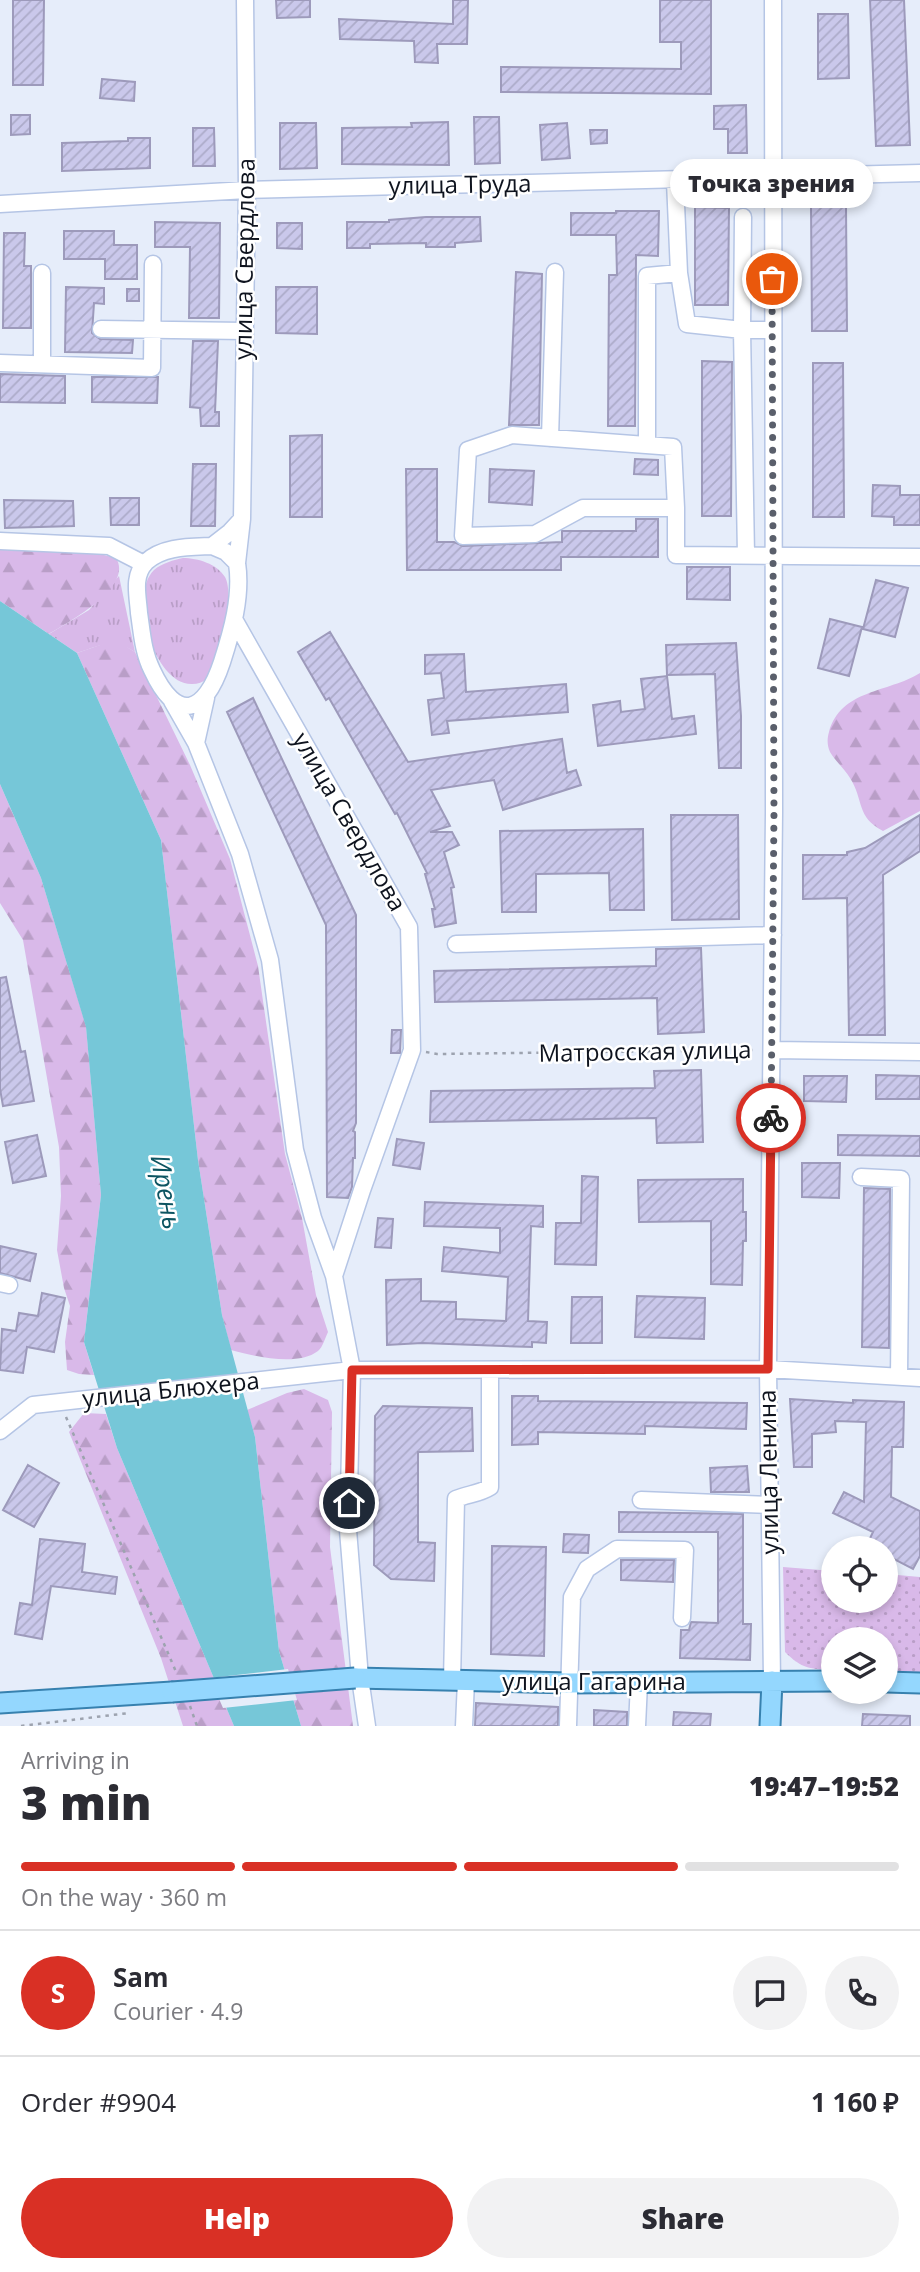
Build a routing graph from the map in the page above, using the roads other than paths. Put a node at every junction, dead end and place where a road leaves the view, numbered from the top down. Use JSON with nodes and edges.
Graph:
{"nodes":[{"id":1,"x":246,"y":0,"type":"edge"},
{"id":2,"x":773,"y":0,"type":"edge"},
{"id":3,"x":920,"y":173,"type":"edge"},
{"id":4,"x":772,"y":178,"type":"junction"},
{"id":5,"x":675,"y":181,"type":"junction"},
{"id":6,"x":247,"y":190,"type":"junction"},
{"id":7,"x":0,"y":204,"type":"edge"},
{"id":8,"x":743,"y":217,"type":"dead end"},
{"id":9,"x":153,"y":264,"type":"dead end"},
{"id":10,"x":555,"y":272,"type":"dead end"},
{"id":11,"x":680,"y":272,"type":"junction"},
{"id":12,"x":42,"y":273,"type":"dead end"},
{"id":13,"x":101,"y":329,"type":"dead end"},
{"id":14,"x":153,"y":330,"type":"junction"},
{"id":15,"x":742,"y":330,"type":"junction"},
{"id":16,"x":772,"y":330,"type":"junction"},
{"id":17,"x":245,"y":331,"type":"junction"},
{"id":18,"x":0,"y":363,"type":"edge"},
{"id":19,"x":43,"y":364,"type":"junction"},
{"id":20,"x":550,"y":438,"type":"junction"},
{"id":21,"x":646,"y":445,"type":"junction"},
{"id":22,"x":676,"y":508,"type":"junction"},
{"id":23,"x":242,"y":519,"type":"junction"},
{"id":24,"x":0,"y":541,"type":"edge"},
{"id":25,"x":212,"y":546,"type":"junction"},
{"id":26,"x":746,"y":555,"type":"junction"},
{"id":27,"x":772,"y":555,"type":"junction"},
{"id":28,"x":920,"y":557,"type":"edge"},
{"id":29,"x":237,"y":563,"type":"junction"},
{"id":30,"x":144,"y":564,"type":"junction"},
{"id":31,"x":234,"y":621,"type":"junction"},
{"id":32,"x":206,"y":698,"type":"junction"},
{"id":33,"x":172,"y":701,"type":"junction"},
{"id":34,"x":196,"y":743,"type":"junction"},
{"id":35,"x":773,"y":935,"type":"junction"},
{"id":36,"x":456,"y":944,"type":"dead end"},
{"id":37,"x":772,"y":1050,"type":"junction"},
{"id":38,"x":920,"y":1052,"type":"edge"},
{"id":39,"x":861,"y":1177,"type":"dead end"},
{"id":40,"x":334,"y":1276,"type":"junction"},
{"id":41,"x":768,"y":1369,"type":"junction"},
{"id":42,"x":352,"y":1370,"type":"junction"},
{"id":43,"x":490,"y":1370,"type":"junction"},
{"id":44,"x":899,"y":1377,"type":"junction"},
{"id":45,"x":920,"y":1378,"type":"edge"},
{"id":46,"x":0,"y":1431,"type":"edge"},
{"id":47,"x":641,"y":1500,"type":"dead end"},
{"id":48,"x":769,"y":1505,"type":"junction"},
{"id":49,"x":682,"y":1618,"type":"dead end"},
{"id":50,"x":357,"y":1678,"type":"junction"},
{"id":51,"x":459,"y":1681,"type":"junction"},
{"id":52,"x":772,"y":1681,"type":"junction"},
{"id":53,"x":821,"y":1681,"type":"edge"},
{"id":54,"x":898,"y":1682,"type":"edge"},
{"id":55,"x":569,"y":1683,"type":"junction"},
{"id":56,"x":639,"y":1683,"type":"junction"},
{"id":57,"x":920,"y":1683,"type":"edge"},
{"id":58,"x":0,"y":1703,"type":"edge"},
{"id":59,"x":367,"y":1726,"type":"edge"},
{"id":60,"x":464,"y":1726,"type":"edge"},
{"id":61,"x":569,"y":1726,"type":"edge"},
{"id":62,"x":637,"y":1726,"type":"edge"},
{"id":63,"x":771,"y":1726,"type":"edge"}],
"edges":[{"from":1,"to":6,"type":"street","name":"улица Свердлова"},
{"from":2,"to":4,"type":"street","name":"улица Ленина"},
{"from":3,"to":4,"type":"street","name":"улица Труда"},
{"from":4,"to":5,"type":"street","name":"улица Труда"},
{"from":4,"to":16,"type":"street","name":"улица Ленина"},
{"from":5,"to":6,"type":"street","name":"улица Труда"},
{"from":5,"to":11,"type":"street"},
{"from":6,"to":7,"type":"street","name":"улица Труда"},
{"from":6,"to":17,"type":"street","name":"улица Свердлова"},
{"from":8,"to":15,"type":"street"},
{"from":9,"to":14,"type":"street"},
{"from":10,"to":20,"type":"street"},
{"from":11,"to":15,"type":"street"},
{"from":11,"to":21,"type":"street"},
{"from":12,"to":19,"type":"street"},
{"from":13,"to":14,"type":"street"},
{"from":14,"to":17,"type":"street"},
{"from":14,"to":19,"type":"street"},
{"from":15,"to":16,"type":"street"},
{"from":15,"to":26,"type":"street"},
{"from":16,"to":27,"type":"street","name":"улица Ленина"},
{"from":17,"to":23,"type":"street","name":"улица Свердлова"},
{"from":18,"to":19,"type":"street"},
{"from":20,"to":21,"type":"street"},
{"from":20,"to":22,"type":"street"},
{"from":21,"to":22,"type":"street"},
{"from":22,"to":26,"type":"street"},
{"from":23,"to":25,"type":"street"},
{"from":23,"to":29,"type":"street","name":"улица Свердлова"},
{"from":24,"to":30,"type":"street"},
{"from":25,"to":29,"type":"street"},
{"from":25,"to":30,"type":"street"},
{"from":26,"to":27,"type":"street"},
{"from":27,"to":28,"type":"street"},
{"from":27,"to":35,"type":"street","name":"улица Ленина"},
{"from":29,"to":31,"type":"street","name":"улица Свердлова"},
{"from":30,"to":33,"type":"street","name":"улица Свердлова"},
{"from":31,"to":32,"type":"street","name":"улица Свердлова"},
{"from":31,"to":40,"type":"street","name":"улица Свердлова"},
{"from":32,"to":33,"type":"street"},
{"from":32,"to":34,"type":"street"},
{"from":33,"to":34,"type":"street","name":"улица Свердлова"},
{"from":34,"to":40,"type":"street","name":"улица Свердлова"},
{"from":35,"to":36,"type":"street"},
{"from":35,"to":37,"type":"street","name":"улица Ленина"},
{"from":37,"to":38,"type":"street","name":"Матросская улица"},
{"from":37,"to":41,"type":"street","name":"улица Ленина"},
{"from":39,"to":44,"type":"street"},
{"from":40,"to":42,"type":"street","name":"улица Свердлова"},
{"from":41,"to":43,"type":"street","name":"улица Блюхера"},
{"from":41,"to":44,"type":"street","name":"улица Блюхера"},
{"from":41,"to":48,"type":"street","name":"улица Ленина"},
{"from":42,"to":43,"type":"street","name":"улица Блюхера"},
{"from":42,"to":46,"type":"street","name":"улица Блюхера"},
{"from":42,"to":50,"type":"street","name":"улица Свердлова"},
{"from":43,"to":51,"type":"street"},
{"from":44,"to":45,"type":"street","name":"улица Блюхера"},
{"from":47,"to":48,"type":"street"},
{"from":48,"to":52,"type":"street","name":"улица Ленина"},
{"from":49,"to":55,"type":"street"},
{"from":50,"to":51,"type":"main road","name":"улица Гагарина"},
{"from":50,"to":58,"type":"main road","name":"улица Гагарина","bridge":true},
{"from":50,"to":59,"type":"street","name":"улица Свердлова"},
{"from":51,"to":55,"type":"main road","name":"улица Гагарина"},
{"from":51,"to":60,"type":"street"},
{"from":52,"to":53,"type":"main road","name":"улица Гагарина"},
{"from":52,"to":56,"type":"main road","name":"улица Гагарина"},
{"from":52,"to":63,"type":"main road","name":"улица Ленина"},
{"from":54,"to":57,"type":"main road"},
{"from":55,"to":56,"type":"main road","name":"улица Гагарина"},
{"from":55,"to":61,"type":"street"},
{"from":56,"to":62,"type":"street"}]}
